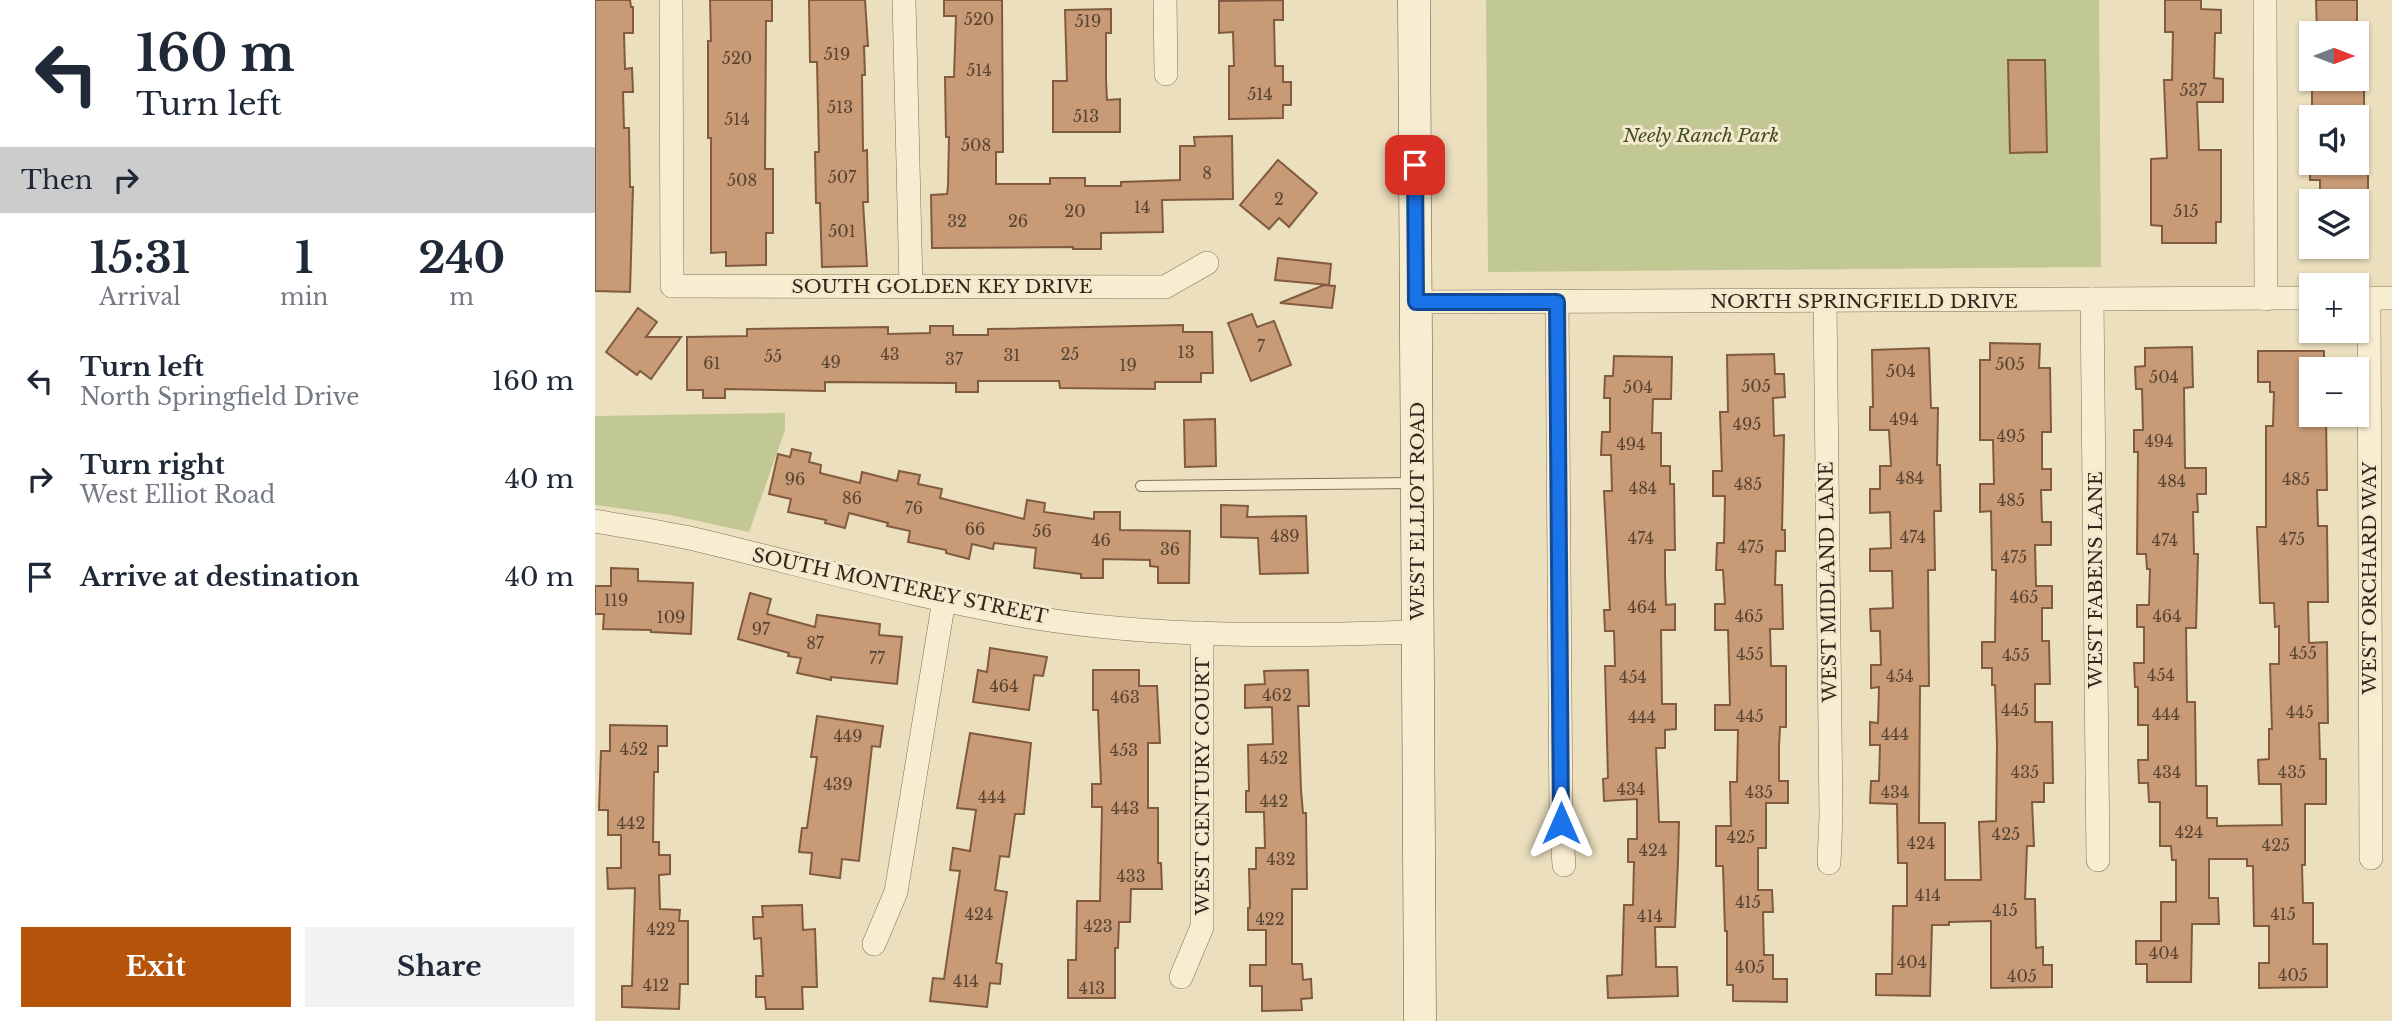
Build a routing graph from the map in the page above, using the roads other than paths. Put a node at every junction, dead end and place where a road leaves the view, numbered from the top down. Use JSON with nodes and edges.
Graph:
{"nodes":[{"id":1,"x":671,"y":0,"type":"edge"},
{"id":2,"x":904,"y":0,"type":"edge"},
{"id":3,"x":1165,"y":0,"type":"edge"},
{"id":4,"x":1414,"y":0,"type":"edge"},
{"id":5,"x":2265,"y":0,"type":"edge"},
{"id":6,"x":1166,"y":75,"type":"dead end"},
{"id":7,"x":1206,"y":263,"type":"dead end"},
{"id":8,"x":911,"y":286,"type":"junction"},
{"id":9,"x":2299,"y":298,"type":"edge"},
{"id":10,"x":2369,"y":298,"type":"edge"},
{"id":11,"x":2392,"y":298,"type":"edge"},
{"id":12,"x":2092,"y":299,"type":"junction"},
{"id":13,"x":2266,"y":299,"type":"junction"},
{"id":14,"x":1825,"y":301,"type":"junction"},
{"id":15,"x":1416,"y":302,"type":"junction"},
{"id":16,"x":1557,"y":302,"type":"junction"},
{"id":17,"x":2364,"y":343,"type":"edge"},
{"id":18,"x":1417,"y":483,"type":"junction"},
{"id":19,"x":1142,"y":486,"type":"dead end"},
{"id":20,"x":595,"y":521,"type":"edge"},
{"id":21,"x":944,"y":600,"type":"junction"},
{"id":22,"x":1418,"y":632,"type":"junction"},
{"id":23,"x":1202,"y":633,"type":"junction"},
{"id":24,"x":2371,"y":858,"type":"dead end"},
{"id":25,"x":2098,"y":860,"type":"dead end"},
{"id":26,"x":1829,"y":863,"type":"dead end"},
{"id":27,"x":1564,"y":865,"type":"dead end"},
{"id":28,"x":874,"y":944,"type":"dead end"},
{"id":29,"x":1181,"y":977,"type":"dead end"},
{"id":30,"x":1420,"y":1021,"type":"edge"}],
"edges":[{"from":1,"to":8,"type":"street","name":"SOUTH GOLDEN KEY DRIVE"},
{"from":2,"to":8,"type":"street"},
{"from":3,"to":6,"type":"street"},
{"from":4,"to":15,"type":"main road","name":"WEST ELLIOT ROAD"},
{"from":5,"to":13,"type":"street"},
{"from":7,"to":8,"type":"street","name":"SOUTH GOLDEN KEY DRIVE"},
{"from":9,"to":13,"type":"street","name":"NORTH SPRINGFIELD DRIVE"},
{"from":10,"to":11,"type":"street"},
{"from":12,"to":13,"type":"street","name":"NORTH SPRINGFIELD DRIVE"},
{"from":12,"to":14,"type":"street","name":"NORTH SPRINGFIELD DRIVE"},
{"from":12,"to":25,"type":"street","name":"WEST FABENS LANE"},
{"from":14,"to":16,"type":"street","name":"NORTH SPRINGFIELD DRIVE"},
{"from":14,"to":26,"type":"street","name":"WEST MIDLAND LANE"},
{"from":15,"to":16,"type":"street","name":"NORTH SPRINGFIELD DRIVE"},
{"from":15,"to":18,"type":"main road","name":"WEST ELLIOT ROAD"},
{"from":16,"to":27,"type":"street"},
{"from":17,"to":24,"type":"street","name":"WEST ORCHARD WAY"},
{"from":18,"to":19,"type":"lane"},
{"from":18,"to":22,"type":"main road","name":"WEST ELLIOT ROAD"},
{"from":20,"to":21,"type":"street","name":"SOUTH MONTEREY STREET"},
{"from":21,"to":23,"type":"street","name":"SOUTH MONTEREY STREET"},
{"from":21,"to":28,"type":"street"},
{"from":22,"to":23,"type":"street","name":"SOUTH MONTEREY STREET"},
{"from":22,"to":30,"type":"main road","name":"WEST ELLIOT ROAD"},
{"from":23,"to":29,"type":"street","name":"WEST CENTURY COURT"}]}
